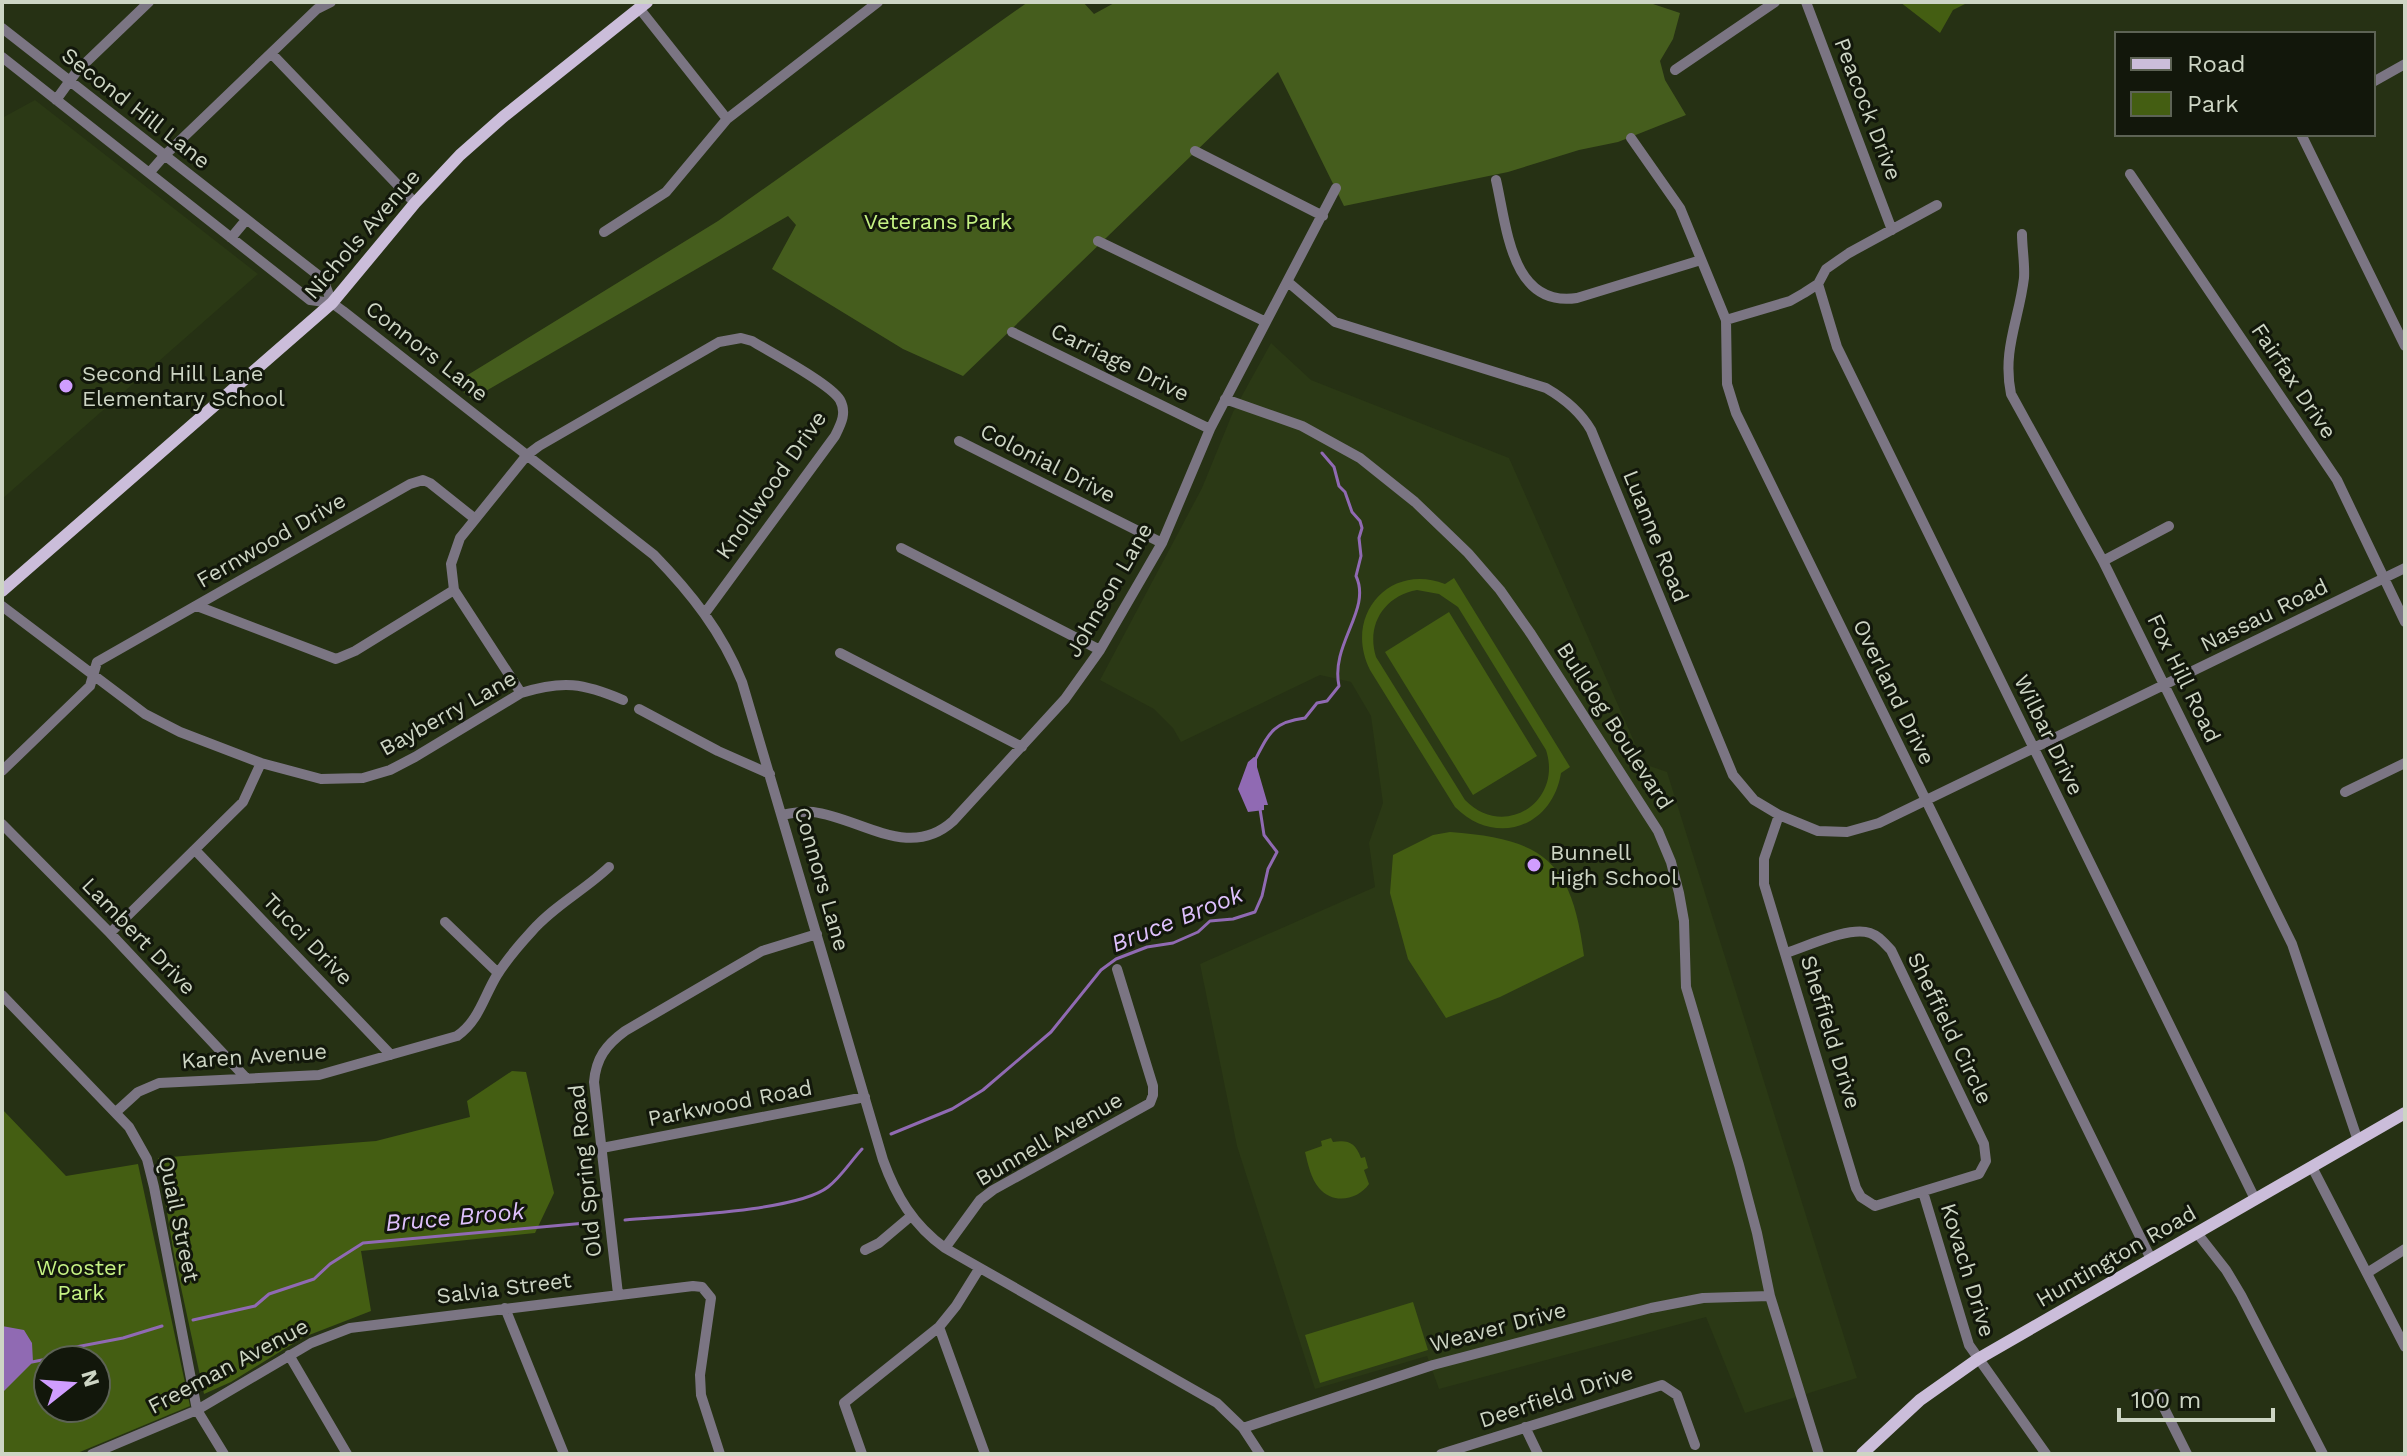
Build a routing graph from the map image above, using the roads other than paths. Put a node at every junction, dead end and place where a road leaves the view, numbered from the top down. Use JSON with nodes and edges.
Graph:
{"nodes":[{"id":1,"x":149,"y":2,"type":"edge"},
{"id":2,"x":331,"y":2,"type":"edge"},
{"id":3,"x":878,"y":2,"type":"edge"},
{"id":4,"x":1775,"y":2,"type":"edge"},
{"id":5,"x":1806,"y":2,"type":"edge"},
{"id":6,"x":643,"y":5,"type":"edge"},
{"id":7,"x":2,"y":28,"type":"edge"},
{"id":8,"x":271,"y":53,"type":"junction"},
{"id":9,"x":2,"y":57,"type":"edge"},
{"id":10,"x":2402,"y":67,"type":"edge"},
{"id":11,"x":1675,"y":70,"type":"dead end"},
{"id":12,"x":68,"y":80,"type":"junction"},
{"id":13,"x":2375,"y":81,"type":"edge"},
{"id":14,"x":2404,"y":81,"type":"edge"},
{"id":15,"x":56,"y":100,"type":"junction"},
{"id":16,"x":727,"y":119,"type":"junction"},
{"id":17,"x":2302,"y":136,"type":"edge"},
{"id":18,"x":1631,"y":138,"type":"dead end"},
{"id":19,"x":1195,"y":151,"type":"dead end"},
{"id":20,"x":164,"y":156,"type":"junction"},
{"id":21,"x":150,"y":172,"type":"junction"},
{"id":22,"x":2130,"y":174,"type":"dead end"},
{"id":23,"x":1496,"y":180,"type":"dead end"},
{"id":24,"x":1336,"y":188,"type":"dead end"},
{"id":25,"x":415,"y":203,"type":"junction"},
{"id":26,"x":1937,"y":205,"type":"dead end"},
{"id":27,"x":1323,"y":216,"type":"junction"},
{"id":28,"x":246,"y":220,"type":"junction"},
{"id":29,"x":1892,"y":230,"type":"junction"},
{"id":30,"x":604,"y":232,"type":"dead end"},
{"id":31,"x":2022,"y":234,"type":"dead end"},
{"id":32,"x":231,"y":238,"type":"junction"},
{"id":33,"x":1098,"y":241,"type":"dead end"},
{"id":34,"x":1701,"y":260,"type":"junction"},
{"id":35,"x":1288,"y":282,"type":"junction"},
{"id":36,"x":1818,"y":284,"type":"junction"},
{"id":37,"x":332,"y":303,"type":"junction"},
{"id":38,"x":1726,"y":320,"type":"junction"},
{"id":39,"x":1266,"y":322,"type":"junction"},
{"id":40,"x":1012,"y":332,"type":"dead end"},
{"id":41,"x":2405,"y":346,"type":"edge"},
{"id":42,"x":1225,"y":399,"type":"junction"},
{"id":43,"x":1210,"y":429,"type":"junction"},
{"id":44,"x":959,"y":441,"type":"dead end"},
{"id":45,"x":527,"y":455,"type":"junction"},
{"id":46,"x":474,"y":518,"type":"junction"},
{"id":47,"x":2169,"y":526,"type":"dead end"},
{"id":48,"x":1162,"y":543,"type":"junction"},
{"id":49,"x":901,"y":548,"type":"dead end"},
{"id":50,"x":2103,"y":561,"type":"junction"},
{"id":51,"x":2405,"y":568,"type":"edge"},
{"id":52,"x":2384,"y":578,"type":"junction"},
{"id":53,"x":454,"y":590,"type":"junction"},
{"id":54,"x":2,"y":591,"type":"edge"},
{"id":55,"x":2,"y":606,"type":"edge"},
{"id":56,"x":197,"y":606,"type":"junction"},
{"id":57,"x":705,"y":613,"type":"junction"},
{"id":58,"x":2405,"y":622,"type":"edge"},
{"id":59,"x":1100,"y":650,"type":"junction"},
{"id":60,"x":840,"y":653,"type":"dead end"},
{"id":61,"x":93,"y":676,"type":"junction"},
{"id":62,"x":2166,"y":685,"type":"junction"},
{"id":63,"x":521,"y":693,"type":"junction"},
{"id":64,"x":623,"y":700,"type":"dead end"},
{"id":65,"x":639,"y":709,"type":"dead end"},
{"id":66,"x":1022,"y":747,"type":"junction"},
{"id":67,"x":2034,"y":748,"type":"junction"},
{"id":68,"x":261,"y":763,"type":"junction"},
{"id":69,"x":2405,"y":763,"type":"edge"},
{"id":70,"x":2,"y":771,"type":"edge"},
{"id":71,"x":770,"y":774,"type":"junction"},
{"id":72,"x":2345,"y":792,"type":"dead end"},
{"id":73,"x":1925,"y":801,"type":"junction"},
{"id":74,"x":782,"y":815,"type":"junction"},
{"id":75,"x":1779,"y":815,"type":"junction"},
{"id":76,"x":2,"y":824,"type":"edge"},
{"id":77,"x":196,"y":851,"type":"junction"},
{"id":78,"x":609,"y":867,"type":"dead end"},
{"id":79,"x":445,"y":922,"type":"dead end"},
{"id":80,"x":110,"y":933,"type":"junction"},
{"id":81,"x":817,"y":934,"type":"junction"},
{"id":82,"x":1786,"y":953,"type":"junction"},
{"id":83,"x":1117,"y":969,"type":"dead end"},
{"id":84,"x":498,"y":973,"type":"junction"},
{"id":85,"x":2,"y":995,"type":"edge"},
{"id":86,"x":391,"y":1055,"type":"junction"},
{"id":87,"x":246,"y":1078,"type":"junction"},
{"id":88,"x":865,"y":1097,"type":"junction"},
{"id":89,"x":116,"y":1112,"type":"junction"},
{"id":90,"x":2405,"y":1113,"type":"edge"},
{"id":91,"x":2358,"y":1141,"type":"junction"},
{"id":92,"x":602,"y":1148,"type":"junction"},
{"id":93,"x":2312,"y":1167,"type":"junction"},
{"id":94,"x":1923,"y":1192,"type":"junction"},
{"id":95,"x":2255,"y":1199,"type":"junction"},
{"id":96,"x":911,"y":1216,"type":"junction"},
{"id":97,"x":2197,"y":1233,"type":"junction"},
{"id":98,"x":945,"y":1248,"type":"junction"},
{"id":99,"x":2405,"y":1249,"type":"edge"},
{"id":100,"x":865,"y":1250,"type":"dead end"},
{"id":101,"x":2151,"y":1259,"type":"junction"},
{"id":102,"x":979,"y":1269,"type":"junction"},
{"id":103,"x":2367,"y":1273,"type":"junction"},
{"id":104,"x":618,"y":1294,"type":"junction"},
{"id":105,"x":1770,"y":1296,"type":"junction"},
{"id":106,"x":505,"y":1308,"type":"junction"},
{"id":107,"x":385,"y":1322,"type":"joint"},
{"id":108,"x":939,"y":1327,"type":"junction"},
{"id":109,"x":2405,"y":1347,"type":"edge"},
{"id":110,"x":289,"y":1355,"type":"junction"},
{"id":111,"x":1978,"y":1359,"type":"junction"},
{"id":112,"x":2157,"y":1394,"type":"dead end"},
{"id":113,"x":197,"y":1410,"type":"junction"},
{"id":114,"x":1525,"y":1427,"type":"junction"},
{"id":115,"x":1243,"y":1428,"type":"junction"},
{"id":116,"x":1695,"y":1445,"type":"dead end"},
{"id":117,"x":92,"y":1454,"type":"edge"},
{"id":118,"x":224,"y":1454,"type":"edge"},
{"id":119,"x":347,"y":1454,"type":"edge"},
{"id":120,"x":564,"y":1454,"type":"edge"},
{"id":121,"x":720,"y":1454,"type":"edge"},
{"id":122,"x":862,"y":1454,"type":"edge"},
{"id":123,"x":985,"y":1454,"type":"edge"},
{"id":124,"x":1260,"y":1454,"type":"edge"},
{"id":125,"x":1441,"y":1454,"type":"edge"},
{"id":126,"x":1538,"y":1454,"type":"edge"},
{"id":127,"x":1819,"y":1454,"type":"edge"},
{"id":128,"x":1862,"y":1454,"type":"edge"},
{"id":129,"x":2046,"y":1454,"type":"edge"},
{"id":130,"x":2187,"y":1454,"type":"edge"},
{"id":131,"x":2323,"y":1454,"type":"edge"}],
"edges":[{"from":1,"to":12,"type":"street"},
{"from":2,"to":8,"type":"street"},
{"from":3,"to":16,"type":"street"},
{"from":4,"to":11,"type":"street"},
{"from":5,"to":29,"type":"street","name":"Peacock Drive"},
{"from":6,"to":16,"type":"street"},
{"from":6,"to":25,"type":"main road","name":"Nichols Avenue"},
{"from":7,"to":12,"type":"street","name":"Second Hill Lane"},
{"from":8,"to":20,"type":"street"},
{"from":8,"to":25,"type":"street"},
{"from":9,"to":15,"type":"street","name":"Second Hill Lane"},
{"from":10,"to":13,"type":"street"},
{"from":10,"to":14,"type":"street"},
{"from":12,"to":15,"type":"street"},
{"from":12,"to":20,"type":"street","name":"Second Hill Lane"},
{"from":15,"to":21,"type":"street","name":"Second Hill Lane"},
{"from":16,"to":30,"type":"street"},
{"from":17,"to":41,"type":"street"},
{"from":18,"to":34,"type":"street","name":"Overland Drive"},
{"from":19,"to":27,"type":"street"},
{"from":20,"to":21,"type":"street"},
{"from":20,"to":28,"type":"street","name":"Second Hill Lane"},
{"from":21,"to":32,"type":"street","name":"Second Hill Lane"},
{"from":22,"to":52,"type":"street","name":"Fairfax Drive"},
{"from":23,"to":34,"type":"street"},
{"from":24,"to":27,"type":"street","name":"Johnson Lane"},
{"from":25,"to":37,"type":"main road","name":"Nichols Avenue"},
{"from":26,"to":29,"type":"street"},
{"from":27,"to":35,"type":"street","name":"Johnson Lane"},
{"from":28,"to":32,"type":"street"},
{"from":28,"to":37,"type":"street","name":"Second Hill Lane"},
{"from":29,"to":36,"type":"street"},
{"from":31,"to":50,"type":"street","name":"Fox Hill Road"},
{"from":32,"to":37,"type":"street","name":"Second Hill Lane"},
{"from":33,"to":39,"type":"street"},
{"from":34,"to":38,"type":"street","name":"Overland Drive"},
{"from":35,"to":39,"type":"street","name":"Johnson Lane"},
{"from":35,"to":75,"type":"street","name":"Luanne Road"},
{"from":36,"to":38,"type":"street"},
{"from":36,"to":67,"type":"street","name":"Wilbar Drive"},
{"from":37,"to":45,"type":"street","name":"Connors Lane"},
{"from":37,"to":54,"type":"main road","name":"Nichols Avenue"},
{"from":38,"to":73,"type":"street","name":"Overland Drive"},
{"from":39,"to":42,"type":"street","name":"Johnson Lane"},
{"from":40,"to":43,"type":"street","name":"Carriage Drive"},
{"from":42,"to":43,"type":"street","name":"Johnson Lane"},
{"from":42,"to":105,"type":"street","name":"Bulldog Boulevard"},
{"from":43,"to":48,"type":"street","name":"Johnson Lane"},
{"from":44,"to":48,"type":"street","name":"Colonial Drive"},
{"from":45,"to":46,"type":"street","name":"Knollwood Drive"},
{"from":45,"to":57,"type":"street","name":"Connors Lane"},
{"from":45,"to":57,"type":"street","name":"Knollwood Drive"},
{"from":46,"to":53,"type":"street","name":"Knollwood Drive"},
{"from":46,"to":56,"type":"street","name":"Fernwood Drive"},
{"from":47,"to":50,"type":"street"},
{"from":48,"to":59,"type":"street","name":"Johnson Lane"},
{"from":49,"to":59,"type":"street"},
{"from":50,"to":62,"type":"street","name":"Fox Hill Road"},
{"from":51,"to":52,"type":"street","name":"Nassau Road"},
{"from":52,"to":58,"type":"street","name":"Fairfax Drive"},
{"from":52,"to":62,"type":"street","name":"Nassau Road"},
{"from":53,"to":56,"type":"street"},
{"from":53,"to":63,"type":"street"},
{"from":55,"to":61,"type":"street","name":"Bayberry Lane"},
{"from":56,"to":61,"type":"street","name":"Fernwood Drive"},
{"from":57,"to":71,"type":"street","name":"Connors Lane"},
{"from":59,"to":66,"type":"street","name":"Johnson Lane"},
{"from":60,"to":66,"type":"street"},
{"from":61,"to":68,"type":"street","name":"Bayberry Lane"},
{"from":61,"to":70,"type":"street"},
{"from":62,"to":67,"type":"street","name":"Nassau Road"},
{"from":62,"to":91,"type":"street","name":"Fox Hill Road"},
{"from":63,"to":64,"type":"street","name":"Bayberry Lane"},
{"from":63,"to":68,"type":"street","name":"Bayberry Lane"},
{"from":65,"to":71,"type":"street"},
{"from":66,"to":74,"type":"street","name":"Johnson Lane"},
{"from":67,"to":73,"type":"street","name":"Nassau Road"},
{"from":67,"to":95,"type":"street","name":"Wilbar Drive"},
{"from":68,"to":77,"type":"street"},
{"from":69,"to":72,"type":"street"},
{"from":71,"to":74,"type":"street","name":"Connors Lane"},
{"from":73,"to":75,"type":"street","name":"Luanne Road"},
{"from":73,"to":101,"type":"street","name":"Overland Drive"},
{"from":74,"to":81,"type":"street","name":"Connors Lane"},
{"from":75,"to":82,"type":"street","name":"Sheffield Drive"},
{"from":76,"to":80,"type":"street","name":"Lambert Drive"},
{"from":77,"to":80,"type":"street"},
{"from":77,"to":86,"type":"street","name":"Tucci Drive"},
{"from":78,"to":84,"type":"street","name":"Karen Avenue"},
{"from":79,"to":84,"type":"street"},
{"from":80,"to":87,"type":"street","name":"Lambert Drive"},
{"from":81,"to":88,"type":"street","name":"Connors Lane"},
{"from":81,"to":92,"type":"street","name":"Old Spring Road"},
{"from":82,"to":94,"type":"street","name":"Sheffield Drive"},
{"from":82,"to":94,"type":"street","name":"Sheffield Circle"},
{"from":83,"to":98,"type":"street","name":"Bunnell Avenue"},
{"from":84,"to":86,"type":"street","name":"Karen Avenue"},
{"from":85,"to":89,"type":"street","name":"Quail Street"},
{"from":86,"to":87,"type":"street","name":"Karen Avenue"},
{"from":87,"to":89,"type":"street","name":"Karen Avenue"},
{"from":88,"to":92,"type":"street","name":"Parkwood Road"},
{"from":88,"to":96,"type":"street","name":"Connors Lane"},
{"from":89,"to":113,"type":"street","name":"Quail Street"},
{"from":90,"to":91,"type":"main road","name":"Huntington Road"},
{"from":91,"to":93,"type":"main road","name":"Huntington Road"},
{"from":92,"to":104,"type":"street","name":"Old Spring Road"},
{"from":93,"to":95,"type":"main road","name":"Huntington Road"},
{"from":93,"to":103,"type":"street"},
{"from":94,"to":111,"type":"street","name":"Kovach Drive"},
{"from":95,"to":97,"type":"main road","name":"Huntington Road"},
{"from":96,"to":98,"type":"street","name":"Connors Lane"},
{"from":96,"to":100,"type":"street"},
{"from":97,"to":101,"type":"main road","name":"Huntington Road"},
{"from":97,"to":131,"type":"street"},
{"from":98,"to":102,"type":"street","name":"Connors Lane"},
{"from":99,"to":103,"type":"street"},
{"from":101,"to":111,"type":"main road","name":"Huntington Road"},
{"from":102,"to":108,"type":"street"},
{"from":102,"to":115,"type":"street","name":"Connors Lane"},
{"from":103,"to":109,"type":"street"},
{"from":104,"to":106,"type":"street","name":"Salvia Street"},
{"from":104,"to":121,"type":"street","name":"Salvia Street"},
{"from":105,"to":115,"type":"street","name":"Weaver Drive"},
{"from":105,"to":127,"type":"street","name":"Bulldog Boulevard"},
{"from":106,"to":107,"type":"street","name":"Salvia Street"},
{"from":106,"to":120,"type":"street"},
{"from":107,"to":110,"type":"street","name":"Freeman Avenue"},
{"from":108,"to":122,"type":"street"},
{"from":108,"to":123,"type":"street"},
{"from":110,"to":113,"type":"street","name":"Freeman Avenue"},
{"from":110,"to":119,"type":"street"},
{"from":111,"to":128,"type":"main road","name":"Huntington Road"},
{"from":111,"to":129,"type":"street","name":"Kovach Drive"},
{"from":112,"to":130,"type":"street"},
{"from":113,"to":117,"type":"street","name":"Freeman Avenue"},
{"from":113,"to":118,"type":"street"},
{"from":114,"to":116,"type":"street","name":"Deerfield Drive"},
{"from":114,"to":125,"type":"street","name":"Deerfield Drive"},
{"from":114,"to":126,"type":"street"},
{"from":115,"to":124,"type":"street","name":"Connors Lane"}]}
